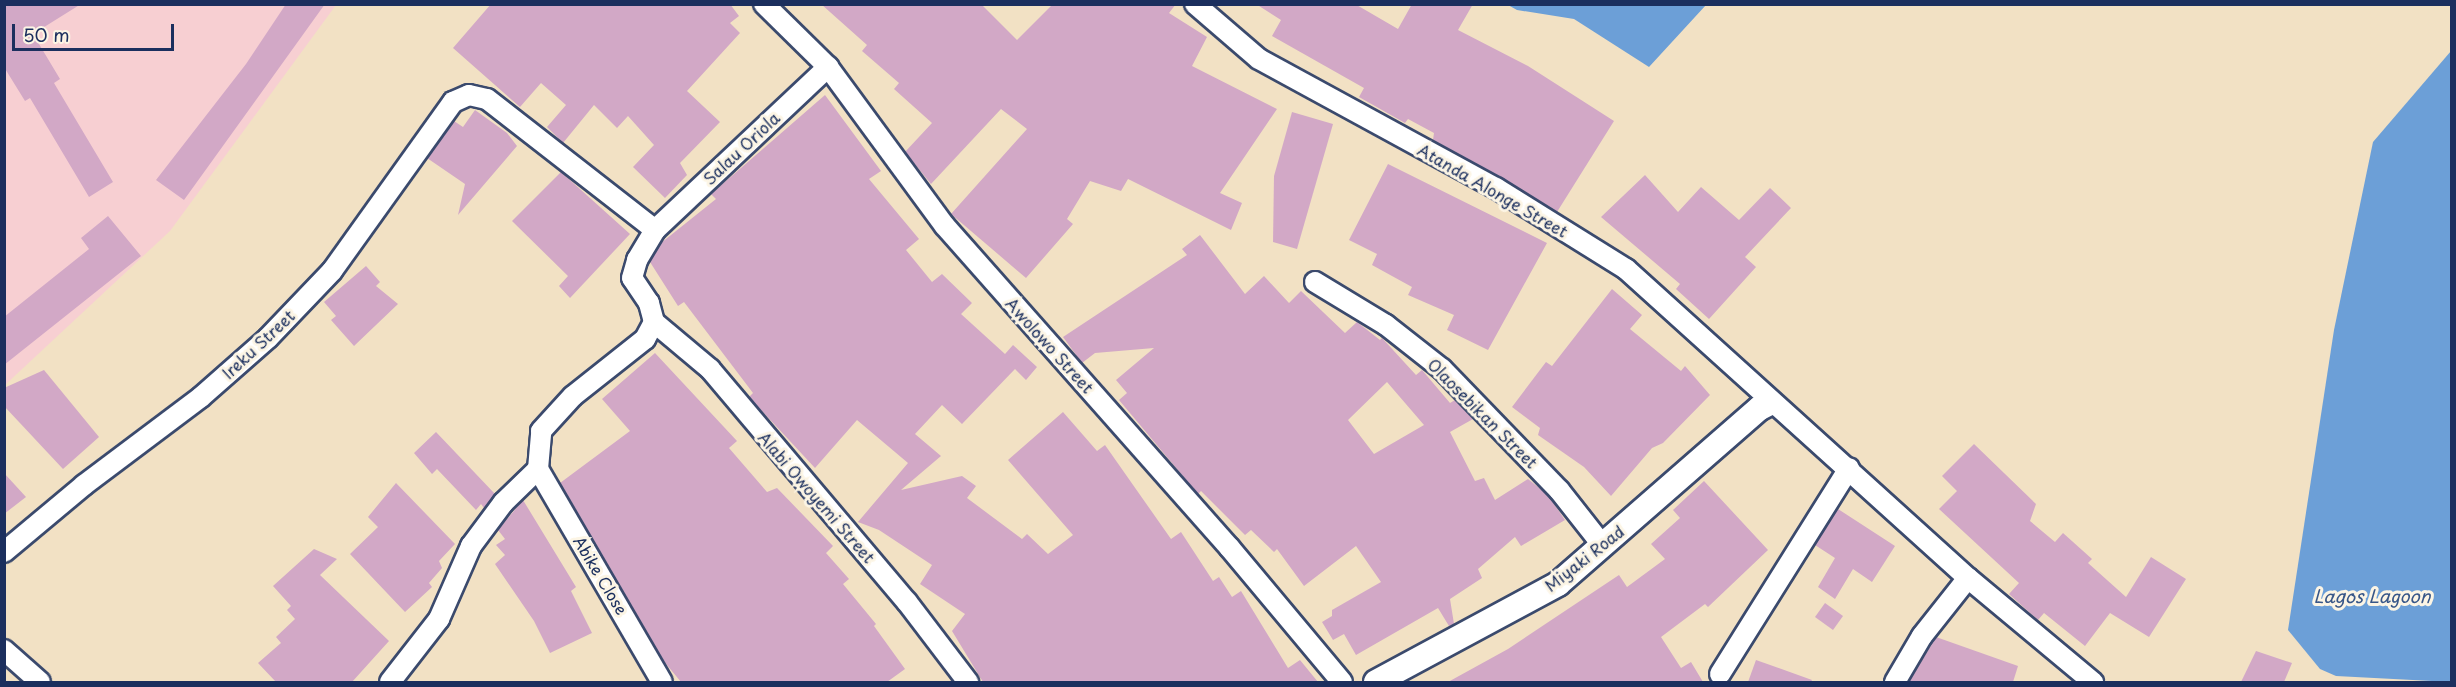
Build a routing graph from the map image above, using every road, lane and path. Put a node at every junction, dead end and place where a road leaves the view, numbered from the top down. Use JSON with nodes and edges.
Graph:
{"nodes":[{"id":1,"x":764,"y":4,"type":"edge"},
{"id":2,"x":1195,"y":4,"type":"edge"},
{"id":3,"x":828,"y":67,"type":"junction"},
{"id":4,"x":655,"y":230,"type":"junction"},
{"id":5,"x":1315,"y":282,"type":"dead end"},
{"id":6,"x":654,"y":322,"type":"junction"},
{"id":7,"x":1770,"y":403,"type":"junction"},
{"id":8,"x":1849,"y":468,"type":"junction"},
{"id":9,"x":538,"y":469,"type":"junction"},
{"id":10,"x":1603,"y":546,"type":"junction"},
{"id":11,"x":4,"y":552,"type":"edge"},
{"id":12,"x":1968,"y":578,"type":"junction"},
{"id":13,"x":4,"y":650,"type":"edge"},
{"id":14,"x":1720,"y":674,"type":"dead end"},
{"id":15,"x":40,"y":682,"type":"edge"},
{"id":16,"x":390,"y":682,"type":"edge"},
{"id":17,"x":662,"y":682,"type":"edge"},
{"id":18,"x":968,"y":682,"type":"edge"},
{"id":19,"x":1342,"y":682,"type":"edge"},
{"id":20,"x":1376,"y":682,"type":"edge"},
{"id":21,"x":1895,"y":682,"type":"edge"},
{"id":22,"x":2093,"y":682,"type":"edge"}],
"edges":[{"from":1,"to":3,"type":"street","name":"Awolowo Street"},
{"from":2,"to":7,"type":"street","name":"Atanda Alonge Street"},
{"from":3,"to":4,"type":"street","name":"Salau Oriola"},
{"from":3,"to":19,"type":"street","name":"Awolowo Street"},
{"from":4,"to":6,"type":"street","name":"Salau Oriola"},
{"from":4,"to":11,"type":"street","name":"Ireku Street"},
{"from":5,"to":10,"type":"street","name":"Olaosebikan Street"},
{"from":6,"to":9,"type":"street"},
{"from":6,"to":18,"type":"street","name":"Alabi Owoyemi Street"},
{"from":7,"to":8,"type":"street","name":"Atanda Alonge Street"},
{"from":7,"to":10,"type":"street","name":"Miyaki Road"},
{"from":8,"to":12,"type":"street","name":"Atanda Alonge Street"},
{"from":8,"to":14,"type":"street"},
{"from":9,"to":16,"type":"street"},
{"from":9,"to":17,"type":"street","name":"Abike Close"},
{"from":10,"to":20,"type":"street","name":"Miyaki Road"},
{"from":12,"to":21,"type":"street"},
{"from":12,"to":22,"type":"street","name":"Atanda Alonge Street"},
{"from":13,"to":15,"type":"street"}]}
